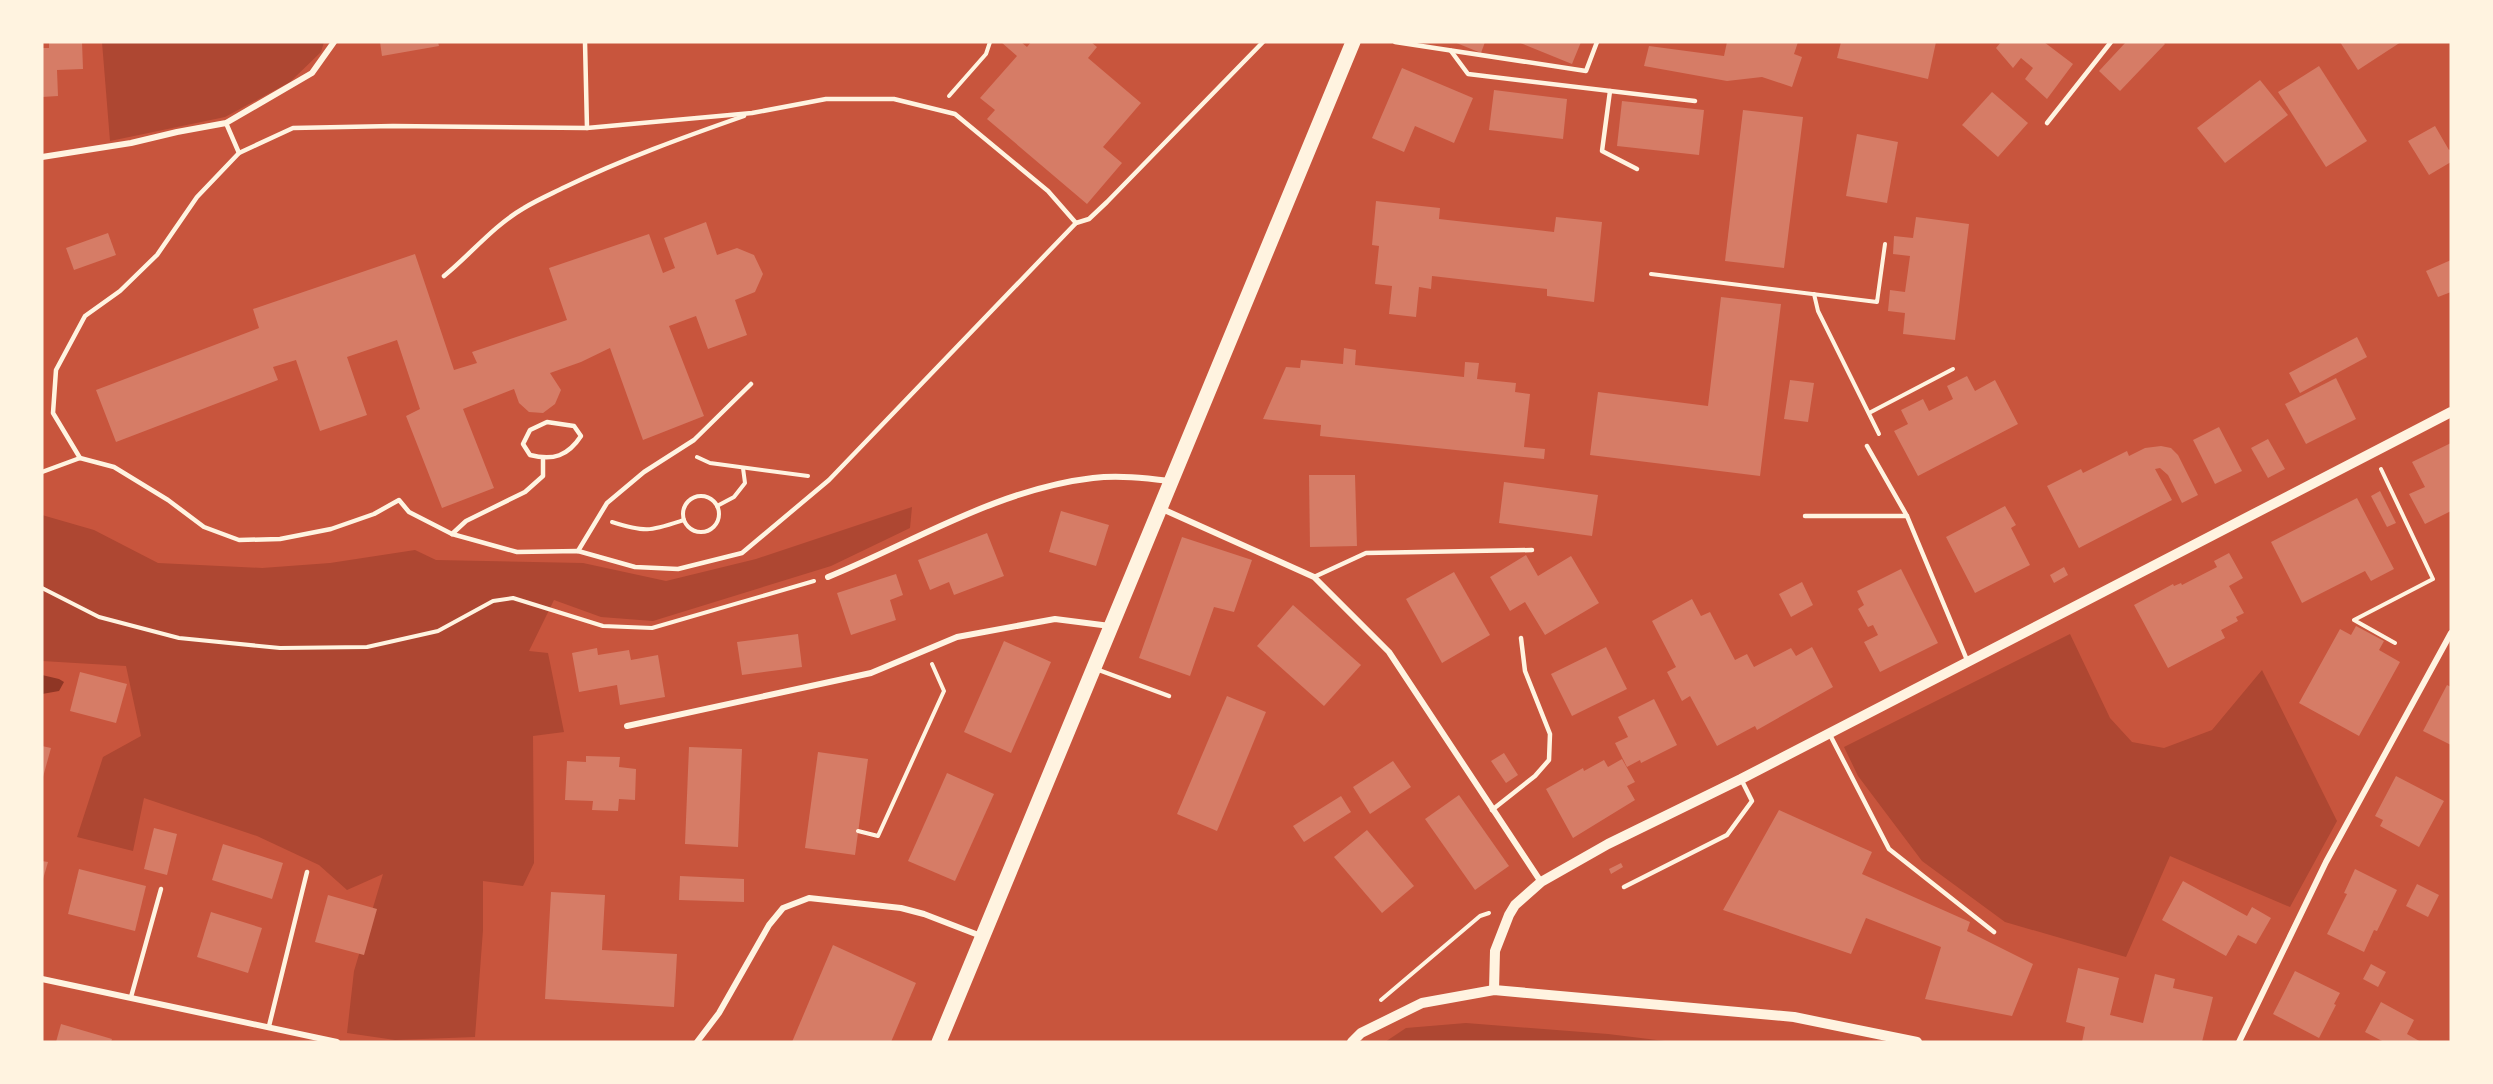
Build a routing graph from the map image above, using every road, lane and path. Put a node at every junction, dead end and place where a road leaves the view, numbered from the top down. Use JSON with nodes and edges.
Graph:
{"nodes":[{"id":1,"x":334,"y":42,"type":"edge"},
{"id":2,"x":585,"y":42,"type":"edge"},
{"id":3,"x":990,"y":42,"type":"edge"},
{"id":4,"x":1263,"y":42,"type":"edge"},
{"id":5,"x":1353,"y":42,"type":"edge"},
{"id":6,"x":1395,"y":42,"type":"edge"},
{"id":7,"x":1597,"y":42,"type":"edge"},
{"id":8,"x":2110,"y":42,"type":"edge"},
{"id":9,"x":1451,"y":51,"type":"junction"},
{"id":10,"x":1610,"y":91,"type":"junction"},
{"id":11,"x":1695,"y":101,"type":"dead end"},
{"id":12,"x":937,"y":110,"type":"junction"},
{"id":13,"x":752,"y":113,"type":"junction"},
{"id":14,"x":226,"y":123,"type":"junction"},
{"id":15,"x":2047,"y":123,"type":"dead end"},
{"id":16,"x":587,"y":129,"type":"junction"},
{"id":17,"x":239,"y":153,"type":"junction"},
{"id":18,"x":42,"y":157,"type":"edge"},
{"id":19,"x":1637,"y":169,"type":"dead end"},
{"id":20,"x":1076,"y":223,"type":"junction"},
{"id":21,"x":1885,"y":244,"type":"dead end"},
{"id":22,"x":1651,"y":274,"type":"dead end"},
{"id":23,"x":444,"y":276,"type":"dead end"},
{"id":24,"x":1814,"y":294,"type":"junction"},
{"id":25,"x":1953,"y":369,"type":"dead end"},
{"id":26,"x":751,"y":384,"type":"dead end"},
{"id":27,"x":2451,"y":412,"type":"edge"},
{"id":28,"x":1869,"y":413,"type":"junction"},
{"id":29,"x":1884,"y":444,"type":"dead end"},
{"id":30,"x":1867,"y":446,"type":"dead end"},
{"id":31,"x":680,"y":449,"type":"junction"},
{"id":32,"x":2373,"y":452,"type":"junction"},
{"id":33,"x":80,"y":458,"type":"junction"},
{"id":34,"x":543,"y":459,"type":"junction"},
{"id":35,"x":743,"y":468,"type":"junction"},
{"id":36,"x":42,"y":472,"type":"edge"},
{"id":37,"x":829,"y":480,"type":"junction"},
{"id":38,"x":1170,"y":482,"type":"junction"},
{"id":39,"x":717,"y":506,"type":"junction"},
{"id":40,"x":1159,"y":507,"type":"junction"},
{"id":41,"x":1805,"y":516,"type":"dead end"},
{"id":42,"x":1907,"y":516,"type":"junction"},
{"id":43,"x":598,"y":518,"type":"junction"},
{"id":44,"x":684,"y":520,"type":"junction"},
{"id":45,"x":452,"y":534,"type":"junction"},
{"id":46,"x":1533,"y":550,"type":"dead end"},
{"id":47,"x":578,"y":551,"type":"junction"},
{"id":48,"x":828,"y":577,"type":"joint"},
{"id":49,"x":1314,"y":577,"type":"junction"},
{"id":50,"x":42,"y":588,"type":"edge"},
{"id":51,"x":1111,"y":626,"type":"junction"},
{"id":52,"x":2451,"y":633,"type":"edge"},
{"id":53,"x":1521,"y":638,"type":"dead end"},
{"id":54,"x":2395,"y":643,"type":"dead end"},
{"id":55,"x":926,"y":650,"type":"junction"},
{"id":56,"x":1967,"y":661,"type":"junction"},
{"id":57,"x":1094,"y":668,"type":"junction"},
{"id":58,"x":1169,"y":696,"type":"dead end"},
{"id":59,"x":627,"y":726,"type":"dead end"},
{"id":60,"x":1829,"y":733,"type":"junction"},
{"id":61,"x":1741,"y":778,"type":"junction"},
{"id":62,"x":1492,"y":810,"type":"junction"},
{"id":63,"x":858,"y":831,"type":"dead end"},
{"id":64,"x":307,"y":872,"type":"dead end"},
{"id":65,"x":1541,"y":882,"type":"junction"},
{"id":66,"x":1624,"y":887,"type":"dead end"},
{"id":67,"x":161,"y":889,"type":"dead end"},
{"id":68,"x":1515,"y":905,"type":"junction"},
{"id":69,"x":1994,"y":932,"type":"dead end"},
{"id":70,"x":982,"y":936,"type":"junction"},
{"id":71,"x":42,"y":979,"type":"edge"},
{"id":72,"x":1494,"y":990,"type":"junction"},
{"id":73,"x":130,"y":998,"type":"junction"},
{"id":74,"x":269,"y":1026,"type":"junction"},
{"id":75,"x":1361,"y":1032,"type":"junction"},
{"id":76,"x":337,"y":1042,"type":"edge"},
{"id":77,"x":698,"y":1042,"type":"edge"},
{"id":78,"x":939,"y":1042,"type":"edge"},
{"id":79,"x":1352,"y":1042,"type":"edge"},
{"id":80,"x":1917,"y":1042,"type":"edge"},
{"id":81,"x":2239,"y":1042,"type":"edge"}],
"edges":[{"from":1,"to":14,"type":"street"},
{"from":2,"to":16,"type":"lane"},
{"from":3,"to":12,"type":"path"},
{"from":4,"to":20,"type":"lane"},
{"from":5,"to":38,"type":"main road"},
{"from":6,"to":9,"type":"lane"},
{"from":7,"to":9,"type":"lane"},
{"from":8,"to":15,"type":"lane"},
{"from":9,"to":10,"type":"lane"},
{"from":10,"to":11,"type":"lane"},
{"from":10,"to":19,"type":"lane"},
{"from":12,"to":13,"type":"lane"},
{"from":12,"to":20,"type":"lane"},
{"from":13,"to":16,"type":"lane"},
{"from":13,"to":23,"type":"lane"},
{"from":14,"to":17,"type":"lane"},
{"from":14,"to":18,"type":"street"},
{"from":16,"to":17,"type":"lane"},
{"from":17,"to":33,"type":"lane"},
{"from":20,"to":37,"type":"lane"},
{"from":21,"to":24,"type":"path"},
{"from":22,"to":24,"type":"path"},
{"from":24,"to":28,"type":"path"},
{"from":25,"to":28,"type":"path"},
{"from":26,"to":31,"type":"lane"},
{"from":27,"to":32,"type":"street"},
{"from":28,"to":29,"type":"path"},
{"from":30,"to":42,"type":"lane"},
{"from":31,"to":35,"type":"path"},
{"from":31,"to":43,"type":"lane"},
{"from":32,"to":54,"type":"path"},
{"from":32,"to":56,"type":"street"},
{"from":33,"to":36,"type":"lane"},
{"from":33,"to":45,"type":"lane"},
{"from":34,"to":34,"type":"lane"},
{"from":34,"to":45,"type":"lane"},
{"from":35,"to":37,"type":"path"},
{"from":35,"to":39,"type":"path"},
{"from":37,"to":47,"type":"lane"},
{"from":38,"to":40,"type":"main road"},
{"from":38,"to":48,"type":"street"},
{"from":39,"to":44,"type":"path"},
{"from":39,"to":44,"type":"path"},
{"from":40,"to":49,"type":"street"},
{"from":40,"to":51,"type":"main road"},
{"from":41,"to":42,"type":"lane"},
{"from":42,"to":56,"type":"lane"},
{"from":43,"to":44,"type":"path"},
{"from":43,"to":47,"type":"lane"},
{"from":45,"to":47,"type":"lane"},
{"from":46,"to":49,"type":"lane"},
{"from":48,"to":50,"type":"path"},
{"from":49,"to":62,"type":"street"},
{"from":51,"to":55,"type":"street"},
{"from":51,"to":57,"type":"main road"},
{"from":52,"to":81,"type":"street"},
{"from":53,"to":62,"type":"lane"},
{"from":55,"to":59,"type":"street"},
{"from":55,"to":63,"type":"path"},
{"from":56,"to":60,"type":"street"},
{"from":57,"to":58,"type":"lane"},
{"from":57,"to":70,"type":"main road"},
{"from":60,"to":61,"type":"street"},
{"from":60,"to":69,"type":"lane"},
{"from":61,"to":65,"type":"street"},
{"from":61,"to":66,"type":"lane"},
{"from":62,"to":65,"type":"street"},
{"from":64,"to":74,"type":"lane"},
{"from":65,"to":68,"type":"street"},
{"from":67,"to":73,"type":"lane"},
{"from":68,"to":72,"type":"street"},
{"from":68,"to":75,"type":"path"},
{"from":70,"to":77,"type":"street"},
{"from":70,"to":78,"type":"main road"},
{"from":71,"to":73,"type":"street"},
{"from":72,"to":75,"type":"street"},
{"from":72,"to":80,"type":"street"},
{"from":73,"to":74,"type":"street"},
{"from":74,"to":76,"type":"street"},
{"from":75,"to":79,"type":"street"}]}
